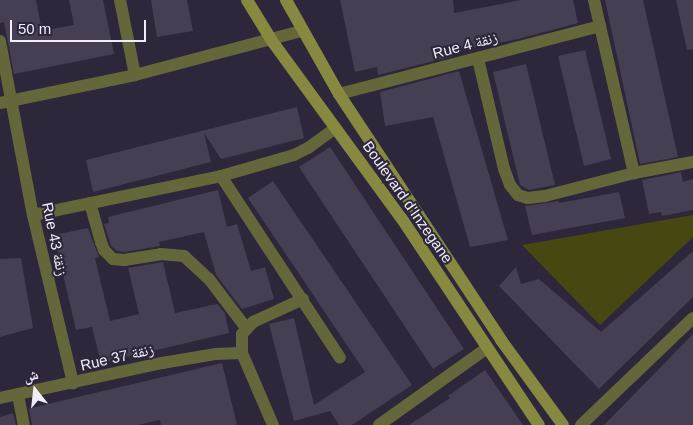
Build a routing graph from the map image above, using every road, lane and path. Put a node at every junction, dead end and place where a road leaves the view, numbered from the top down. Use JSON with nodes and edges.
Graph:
{"nodes":[{"id":1,"x":120,"y":0,"type":"edge"},
{"id":2,"x":247,"y":0,"type":"edge"},
{"id":3,"x":286,"y":0,"type":"edge"},
{"id":4,"x":594,"y":0,"type":"edge"},
{"id":5,"x":600,"y":26,"type":"junction"},
{"id":6,"x":302,"y":31,"type":"junction"},
{"id":7,"x":272,"y":40,"type":"junction"},
{"id":8,"x":0,"y":41,"type":"edge"},
{"id":9,"x":478,"y":59,"type":"junction"},
{"id":10,"x":135,"y":75,"type":"junction"},
{"id":11,"x":339,"y":94,"type":"junction"},
{"id":12,"x":6,"y":102,"type":"edge"},
{"id":13,"x":336,"y":128,"type":"junction"},
{"id":14,"x":693,"y":162,"type":"edge"},
{"id":15,"x":634,"y":173,"type":"junction"},
{"id":16,"x":221,"y":176,"type":"junction"},
{"id":17,"x":90,"y":203,"type":"junction"},
{"id":18,"x":33,"y":216,"type":"junction"},
{"id":19,"x":303,"y":299,"type":"junction"},
{"id":20,"x":693,"y":318,"type":"edge"},
{"id":21,"x":246,"y":328,"type":"junction"},
{"id":22,"x":487,"y":348,"type":"junction"},
{"id":23,"x":242,"y":353,"type":"junction"},
{"id":24,"x":340,"y":358,"type":"dead end"},
{"id":25,"x":72,"y":384,"type":"junction"},
{"id":26,"x":18,"y":395,"type":"junction"},
{"id":27,"x":0,"y":398,"type":"edge"},
{"id":28,"x":24,"y":425,"type":"edge"},
{"id":29,"x":273,"y":425,"type":"edge"},
{"id":30,"x":379,"y":425,"type":"edge"},
{"id":31,"x":539,"y":425,"type":"edge"},
{"id":32,"x":563,"y":425,"type":"edge"},
{"id":33,"x":581,"y":425,"type":"edge"}],
"edges":[{"from":1,"to":10,"type":"street"},
{"from":2,"to":7,"type":"street","name":"Boulevard d'Inzegane"},
{"from":3,"to":6,"type":"street","name":"Boulevard d'Inzegane"},
{"from":4,"to":5,"type":"street"},
{"from":5,"to":9,"type":"street","name":"Rue 4 زنقة"},
{"from":5,"to":15,"type":"street"},
{"from":6,"to":7,"type":"street"},
{"from":6,"to":11,"type":"street","name":"Boulevard d'Inzegane"},
{"from":7,"to":10,"type":"street"},
{"from":7,"to":13,"type":"street","name":"Boulevard d'Inzegane"},
{"from":8,"to":12,"type":"street","name":"Rue 43 زنقة"},
{"from":9,"to":11,"type":"street","name":"Rue 4 زنقة"},
{"from":9,"to":15,"type":"street"},
{"from":10,"to":12,"type":"street"},
{"from":11,"to":32,"type":"street","name":"Boulevard d'Inzegane"},
{"from":12,"to":18,"type":"street","name":"Rue 43 زنقة"},
{"from":13,"to":16,"type":"street"},
{"from":13,"to":22,"type":"street","name":"Boulevard d'Inzegane"},
{"from":14,"to":15,"type":"street"},
{"from":16,"to":17,"type":"street"},
{"from":16,"to":19,"type":"street"},
{"from":17,"to":18,"type":"street"},
{"from":17,"to":21,"type":"street"},
{"from":18,"to":25,"type":"street","name":"Rue 43 زنقة"},
{"from":19,"to":21,"type":"street"},
{"from":19,"to":24,"type":"street"},
{"from":20,"to":33,"type":"street"},
{"from":21,"to":23,"type":"street"},
{"from":22,"to":30,"type":"street"},
{"from":22,"to":31,"type":"street","name":"Boulevard d'Inzegane"},
{"from":23,"to":25,"type":"street","name":"Rue 37 زنقة"},
{"from":23,"to":29,"type":"street"},
{"from":25,"to":26,"type":"street","name":"Rue 37 زنقة"},
{"from":26,"to":27,"type":"street","name":"Rue 37 زنقة"},
{"from":26,"to":28,"type":"street"}]}
